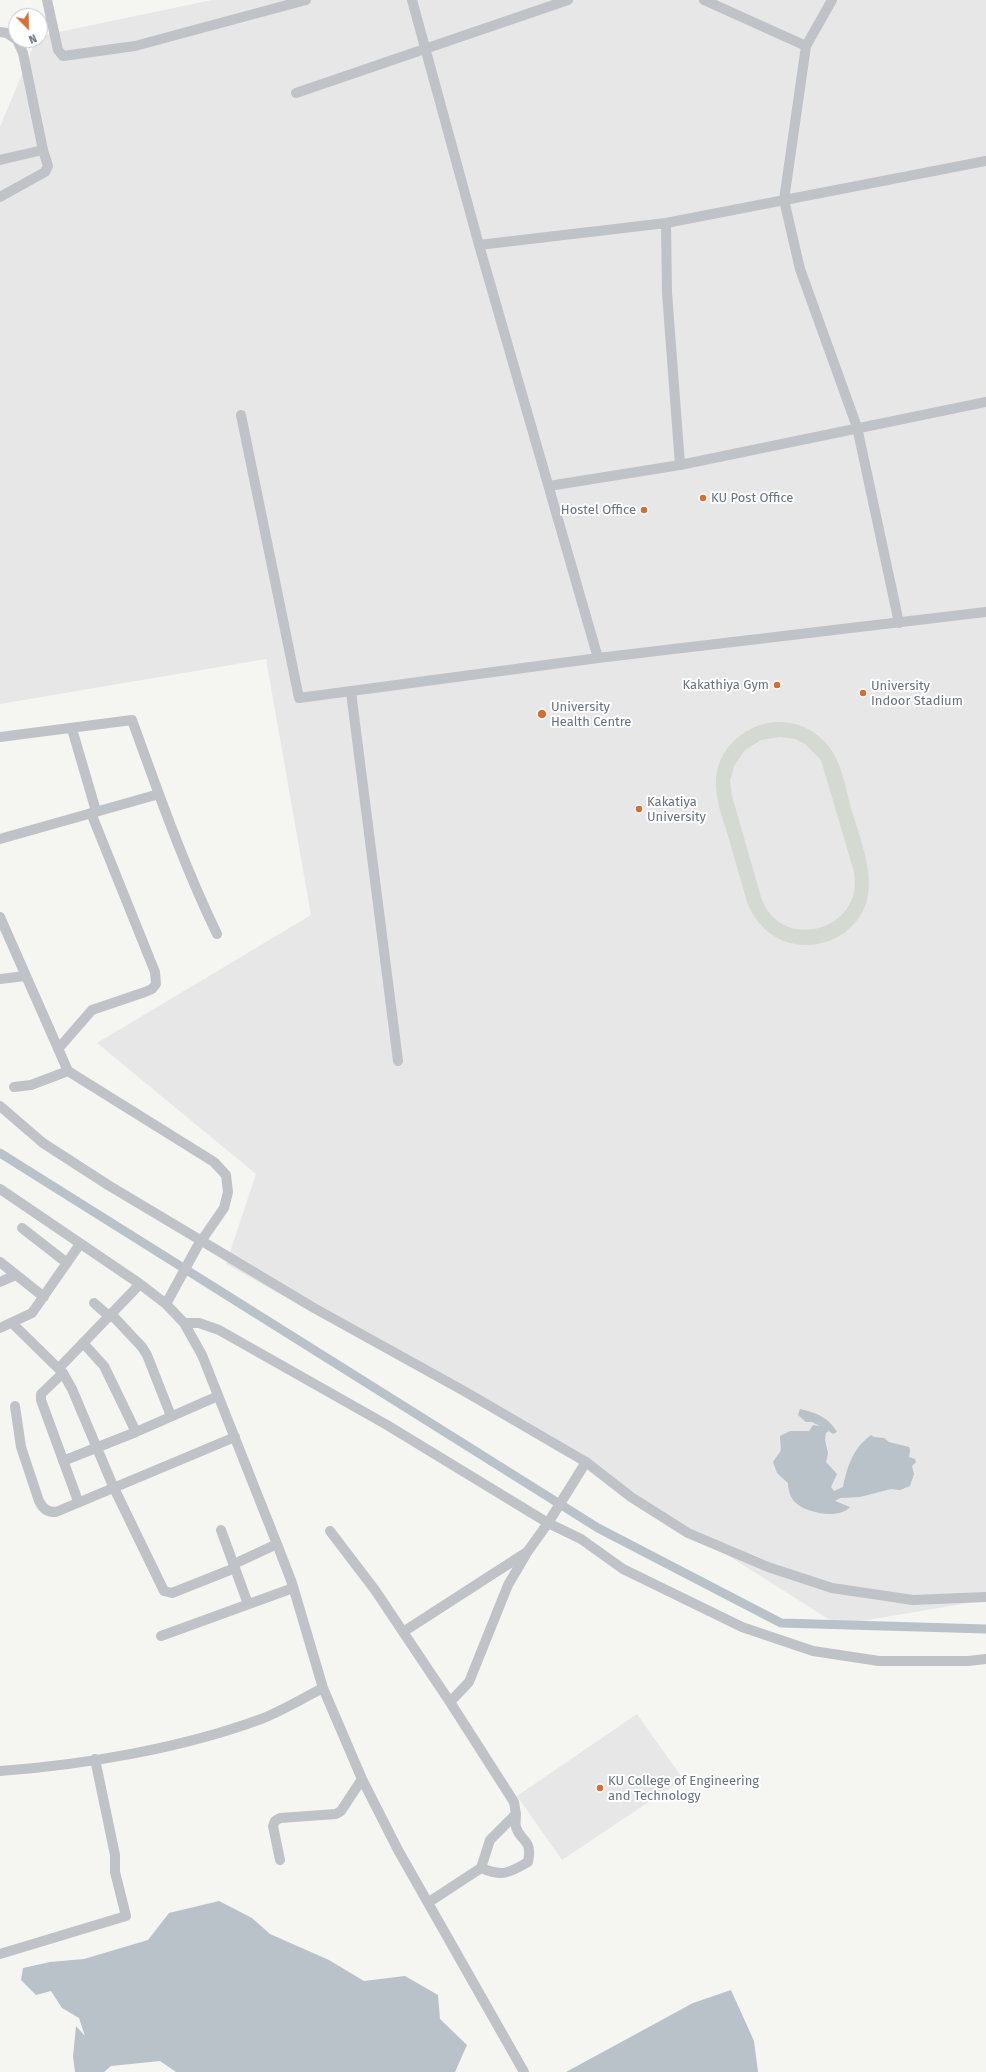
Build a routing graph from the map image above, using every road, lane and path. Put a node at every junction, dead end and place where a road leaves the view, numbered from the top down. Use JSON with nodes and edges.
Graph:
{"nodes":[{"id":1,"x":47,"y":0,"type":"edge"},
{"id":2,"x":306,"y":0,"type":"edge"},
{"id":3,"x":412,"y":0,"type":"edge"},
{"id":4,"x":568,"y":0,"type":"edge"},
{"id":5,"x":704,"y":0,"type":"edge"},
{"id":6,"x":832,"y":0,"type":"edge"},
{"id":7,"x":806,"y":46,"type":"junction"},
{"id":8,"x":20,"y":48,"type":"edge"},
{"id":9,"x":425,"y":49,"type":"junction"},
{"id":10,"x":296,"y":93,"type":"dead end"},
{"id":11,"x":43,"y":150,"type":"junction"},
{"id":12,"x":0,"y":160,"type":"edge"},
{"id":13,"x":986,"y":160,"type":"edge"},
{"id":14,"x":0,"y":197,"type":"edge"},
{"id":15,"x":784,"y":200,"type":"junction"},
{"id":16,"x":666,"y":223,"type":"junction"},
{"id":17,"x":479,"y":245,"type":"junction"},
{"id":18,"x":986,"y":402,"type":"edge"},
{"id":19,"x":241,"y":415,"type":"dead end"},
{"id":20,"x":857,"y":428,"type":"junction"},
{"id":21,"x":680,"y":465,"type":"junction"},
{"id":22,"x":549,"y":486,"type":"junction"},
{"id":23,"x":986,"y":612,"type":"edge"},
{"id":24,"x":899,"y":623,"type":"junction"},
{"id":25,"x":598,"y":658,"type":"junction"},
{"id":26,"x":351,"y":692,"type":"junction"},
{"id":27,"x":72,"y":729,"type":"junction"},
{"id":28,"x":0,"y":737,"type":"edge"},
{"id":29,"x":159,"y":794,"type":"junction"},
{"id":30,"x":94,"y":812,"type":"junction"},
{"id":31,"x":0,"y":839,"type":"edge"},
{"id":32,"x":0,"y":917,"type":"edge"},
{"id":33,"x":217,"y":934,"type":"dead end"},
{"id":34,"x":25,"y":976,"type":"junction"},
{"id":35,"x":0,"y":979,"type":"edge"},
{"id":36,"x":58,"y":1049,"type":"junction"},
{"id":37,"x":398,"y":1061,"type":"dead end"},
{"id":38,"x":68,"y":1072,"type":"junction"},
{"id":39,"x":14,"y":1087,"type":"dead end"},
{"id":40,"x":0,"y":1106,"type":"edge"},
{"id":41,"x":0,"y":1189,"type":"edge"},
{"id":42,"x":22,"y":1228,"type":"dead end"},
{"id":43,"x":200,"y":1243,"type":"junction"},
{"id":44,"x":80,"y":1244,"type":"junction"},
{"id":45,"x":0,"y":1262,"type":"edge"},
{"id":46,"x":67,"y":1263,"type":"junction"},
{"id":47,"x":16,"y":1274,"type":"junction"},
{"id":48,"x":0,"y":1282,"type":"edge"},
{"id":49,"x":140,"y":1284,"type":"junction"},
{"id":50,"x":44,"y":1297,"type":"junction"},
{"id":51,"x":94,"y":1302,"type":"dead end"},
{"id":52,"x":166,"y":1304,"type":"junction"},
{"id":53,"x":111,"y":1316,"type":"junction"},
{"id":54,"x":12,"y":1323,"type":"junction"},
{"id":55,"x":184,"y":1323,"type":"junction"},
{"id":56,"x":0,"y":1328,"type":"edge"},
{"id":57,"x":84,"y":1344,"type":"junction"},
{"id":58,"x":61,"y":1370,"type":"junction"},
{"id":59,"x":218,"y":1396,"type":"junction"},
{"id":60,"x":15,"y":1406,"type":"dead end"},
{"id":61,"x":171,"y":1416,"type":"junction"},
{"id":62,"x":136,"y":1432,"type":"junction"},
{"id":63,"x":234,"y":1437,"type":"junction"},
{"id":64,"x":96,"y":1447,"type":"junction"},
{"id":65,"x":63,"y":1461,"type":"junction"},
{"id":66,"x":586,"y":1462,"type":"junction"},
{"id":67,"x":113,"y":1486,"type":"junction"},
{"id":68,"x":78,"y":1501,"type":"junction"},
{"id":69,"x":550,"y":1520,"type":"junction"},
{"id":70,"x":221,"y":1530,"type":"dead end"},
{"id":71,"x":330,"y":1531,"type":"dead end"},
{"id":72,"x":277,"y":1544,"type":"junction"},
{"id":73,"x":528,"y":1551,"type":"junction"},
{"id":74,"x":234,"y":1566,"type":"junction"},
{"id":75,"x":293,"y":1588,"type":"junction"},
{"id":76,"x":986,"y":1597,"type":"edge"},
{"id":77,"x":248,"y":1604,"type":"junction"},
{"id":78,"x":403,"y":1632,"type":"junction"},
{"id":79,"x":161,"y":1636,"type":"dead end"},
{"id":80,"x":986,"y":1659,"type":"edge"},
{"id":81,"x":323,"y":1688,"type":"junction"},
{"id":82,"x":450,"y":1702,"type":"junction"},
{"id":83,"x":95,"y":1759,"type":"junction"},
{"id":84,"x":0,"y":1771,"type":"edge"},
{"id":85,"x":362,"y":1779,"type":"junction"},
{"id":86,"x":516,"y":1814,"type":"junction"},
{"id":87,"x":280,"y":1860,"type":"dead end"},
{"id":88,"x":481,"y":1868,"type":"junction"},
{"id":89,"x":429,"y":1902,"type":"junction"},
{"id":90,"x":0,"y":1954,"type":"edge"},
{"id":91,"x":522,"y":2069,"type":"edge"}],
"edges":[{"from":1,"to":2,"type":"street"},
{"from":3,"to":9,"type":"street"},
{"from":4,"to":9,"type":"street"},
{"from":5,"to":7,"type":"street"},
{"from":6,"to":7,"type":"street"},
{"from":7,"to":15,"type":"street"},
{"from":8,"to":11,"type":"street"},
{"from":9,"to":10,"type":"street"},
{"from":9,"to":17,"type":"street"},
{"from":11,"to":12,"type":"street"},
{"from":11,"to":14,"type":"street"},
{"from":13,"to":15,"type":"street"},
{"from":15,"to":16,"type":"street"},
{"from":15,"to":20,"type":"street"},
{"from":16,"to":17,"type":"street"},
{"from":16,"to":21,"type":"street"},
{"from":17,"to":22,"type":"street"},
{"from":18,"to":20,"type":"street"},
{"from":19,"to":26,"type":"street"},
{"from":20,"to":21,"type":"street"},
{"from":20,"to":24,"type":"street"},
{"from":21,"to":22,"type":"street"},
{"from":22,"to":25,"type":"street"},
{"from":23,"to":24,"type":"street"},
{"from":24,"to":25,"type":"street"},
{"from":25,"to":26,"type":"street"},
{"from":26,"to":37,"type":"street"},
{"from":27,"to":28,"type":"street"},
{"from":27,"to":29,"type":"street"},
{"from":27,"to":30,"type":"street"},
{"from":29,"to":30,"type":"street"},
{"from":29,"to":33,"type":"street"},
{"from":30,"to":31,"type":"street"},
{"from":30,"to":36,"type":"street"},
{"from":32,"to":34,"type":"street"},
{"from":34,"to":35,"type":"street"},
{"from":34,"to":36,"type":"street"},
{"from":36,"to":38,"type":"street"},
{"from":38,"to":39,"type":"street"},
{"from":38,"to":43,"type":"street"},
{"from":40,"to":43,"type":"street"},
{"from":41,"to":44,"type":"street"},
{"from":42,"to":46,"type":"street"},
{"from":43,"to":52,"type":"street"},
{"from":43,"to":66,"type":"street"},
{"from":44,"to":46,"type":"street"},
{"from":44,"to":49,"type":"street"},
{"from":45,"to":47,"type":"street"},
{"from":46,"to":50,"type":"street"},
{"from":47,"to":48,"type":"street"},
{"from":47,"to":50,"type":"street"},
{"from":49,"to":52,"type":"street"},
{"from":49,"to":53,"type":"street"},
{"from":50,"to":54,"type":"street"},
{"from":51,"to":53,"type":"street"},
{"from":52,"to":55,"type":"street"},
{"from":53,"to":57,"type":"street"},
{"from":53,"to":61,"type":"street"},
{"from":54,"to":56,"type":"street"},
{"from":54,"to":58,"type":"street"},
{"from":55,"to":59,"type":"street"},
{"from":55,"to":69,"type":"street"},
{"from":57,"to":58,"type":"street"},
{"from":57,"to":62,"type":"street"},
{"from":58,"to":64,"type":"street"},
{"from":58,"to":65,"type":"street"},
{"from":59,"to":61,"type":"street"},
{"from":59,"to":63,"type":"street"},
{"from":60,"to":68,"type":"street"},
{"from":61,"to":62,"type":"street"},
{"from":62,"to":64,"type":"street"},
{"from":63,"to":67,"type":"street"},
{"from":63,"to":72,"type":"street"},
{"from":64,"to":65,"type":"street"},
{"from":64,"to":67,"type":"street"},
{"from":65,"to":68,"type":"street"},
{"from":66,"to":69,"type":"street"},
{"from":66,"to":76,"type":"street"},
{"from":67,"to":68,"type":"street"},
{"from":67,"to":74,"type":"street"},
{"from":69,"to":73,"type":"street"},
{"from":69,"to":80,"type":"street"},
{"from":70,"to":74,"type":"street"},
{"from":71,"to":78,"type":"street"},
{"from":72,"to":74,"type":"street"},
{"from":72,"to":75,"type":"street"},
{"from":73,"to":78,"type":"street"},
{"from":73,"to":82,"type":"street"},
{"from":74,"to":77,"type":"street"},
{"from":75,"to":77,"type":"street"},
{"from":75,"to":81,"type":"street"},
{"from":77,"to":79,"type":"street"},
{"from":78,"to":82,"type":"street"},
{"from":81,"to":83,"type":"street"},
{"from":81,"to":85,"type":"street"},
{"from":82,"to":86,"type":"street"},
{"from":83,"to":84,"type":"street"},
{"from":83,"to":90,"type":"street"},
{"from":85,"to":87,"type":"street"},
{"from":85,"to":89,"type":"street"},
{"from":86,"to":88,"type":"street"},
{"from":86,"to":88,"type":"street"},
{"from":88,"to":89,"type":"street"},
{"from":89,"to":91,"type":"street"}]}
